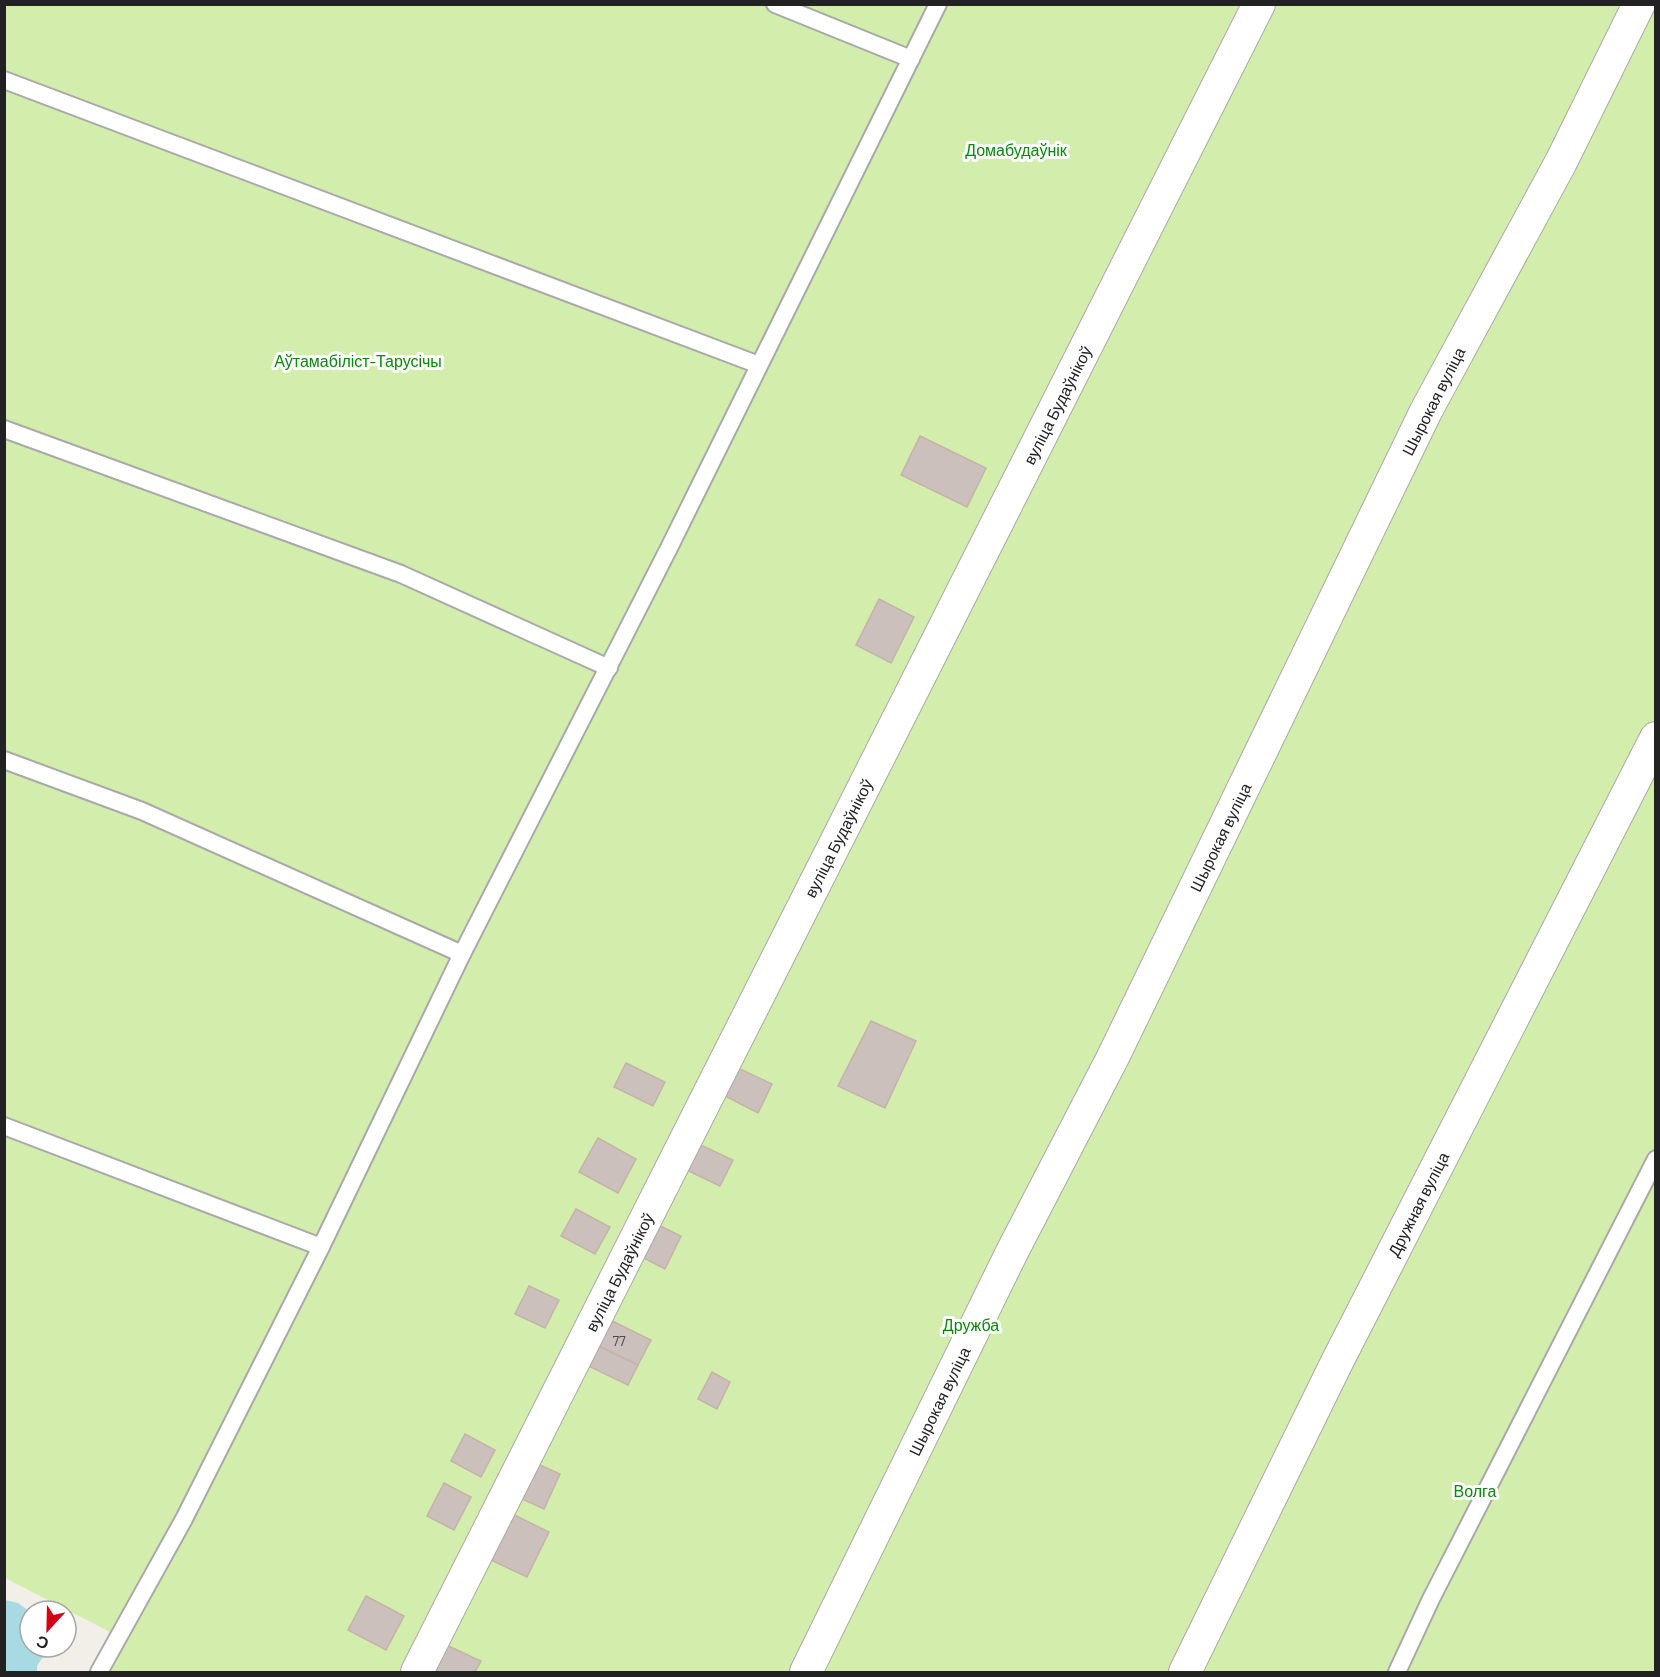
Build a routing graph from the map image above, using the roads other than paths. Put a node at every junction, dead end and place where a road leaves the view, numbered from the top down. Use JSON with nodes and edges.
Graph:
{"nodes":[{"id":1,"x":775,"y":4,"type":"edge"},
{"id":2,"x":938,"y":4,"type":"edge"},
{"id":3,"x":1259,"y":4,"type":"edge"},
{"id":4,"x":1639,"y":4,"type":"edge"},
{"id":5,"x":911,"y":59,"type":"junction"},
{"id":6,"x":4,"y":80,"type":"edge"},
{"id":7,"x":759,"y":365,"type":"junction"},
{"id":8,"x":4,"y":429,"type":"edge"},
{"id":9,"x":609,"y":668,"type":"junction"},
{"id":10,"x":1656,"y":738,"type":"edge"},
{"id":11,"x":4,"y":760,"type":"edge"},
{"id":12,"x":462,"y":954,"type":"junction"},
{"id":13,"x":4,"y":1126,"type":"edge"},
{"id":14,"x":1656,"y":1159,"type":"edge"},
{"id":15,"x":321,"y":1247,"type":"junction"},
{"id":16,"x":99,"y":1672,"type":"edge"},
{"id":17,"x":417,"y":1672,"type":"edge"},
{"id":18,"x":806,"y":1672,"type":"edge"},
{"id":19,"x":1185,"y":1672,"type":"edge"},
{"id":20,"x":1397,"y":1672,"type":"edge"}],
"edges":[{"from":1,"to":5,"type":"lane"},
{"from":2,"to":5,"type":"lane"},
{"from":3,"to":17,"type":"street","name":"вуліца Будаўнікоў"},
{"from":4,"to":18,"type":"street","name":"Шырокая вуліца"},
{"from":5,"to":7,"type":"lane"},
{"from":6,"to":7,"type":"lane"},
{"from":7,"to":9,"type":"lane"},
{"from":8,"to":9,"type":"lane"},
{"from":9,"to":12,"type":"lane"},
{"from":10,"to":19,"type":"street","name":"Дружная вуліца"},
{"from":11,"to":12,"type":"lane"},
{"from":12,"to":15,"type":"lane"},
{"from":13,"to":15,"type":"lane"},
{"from":14,"to":20,"type":"lane"},
{"from":15,"to":16,"type":"lane"}]}
